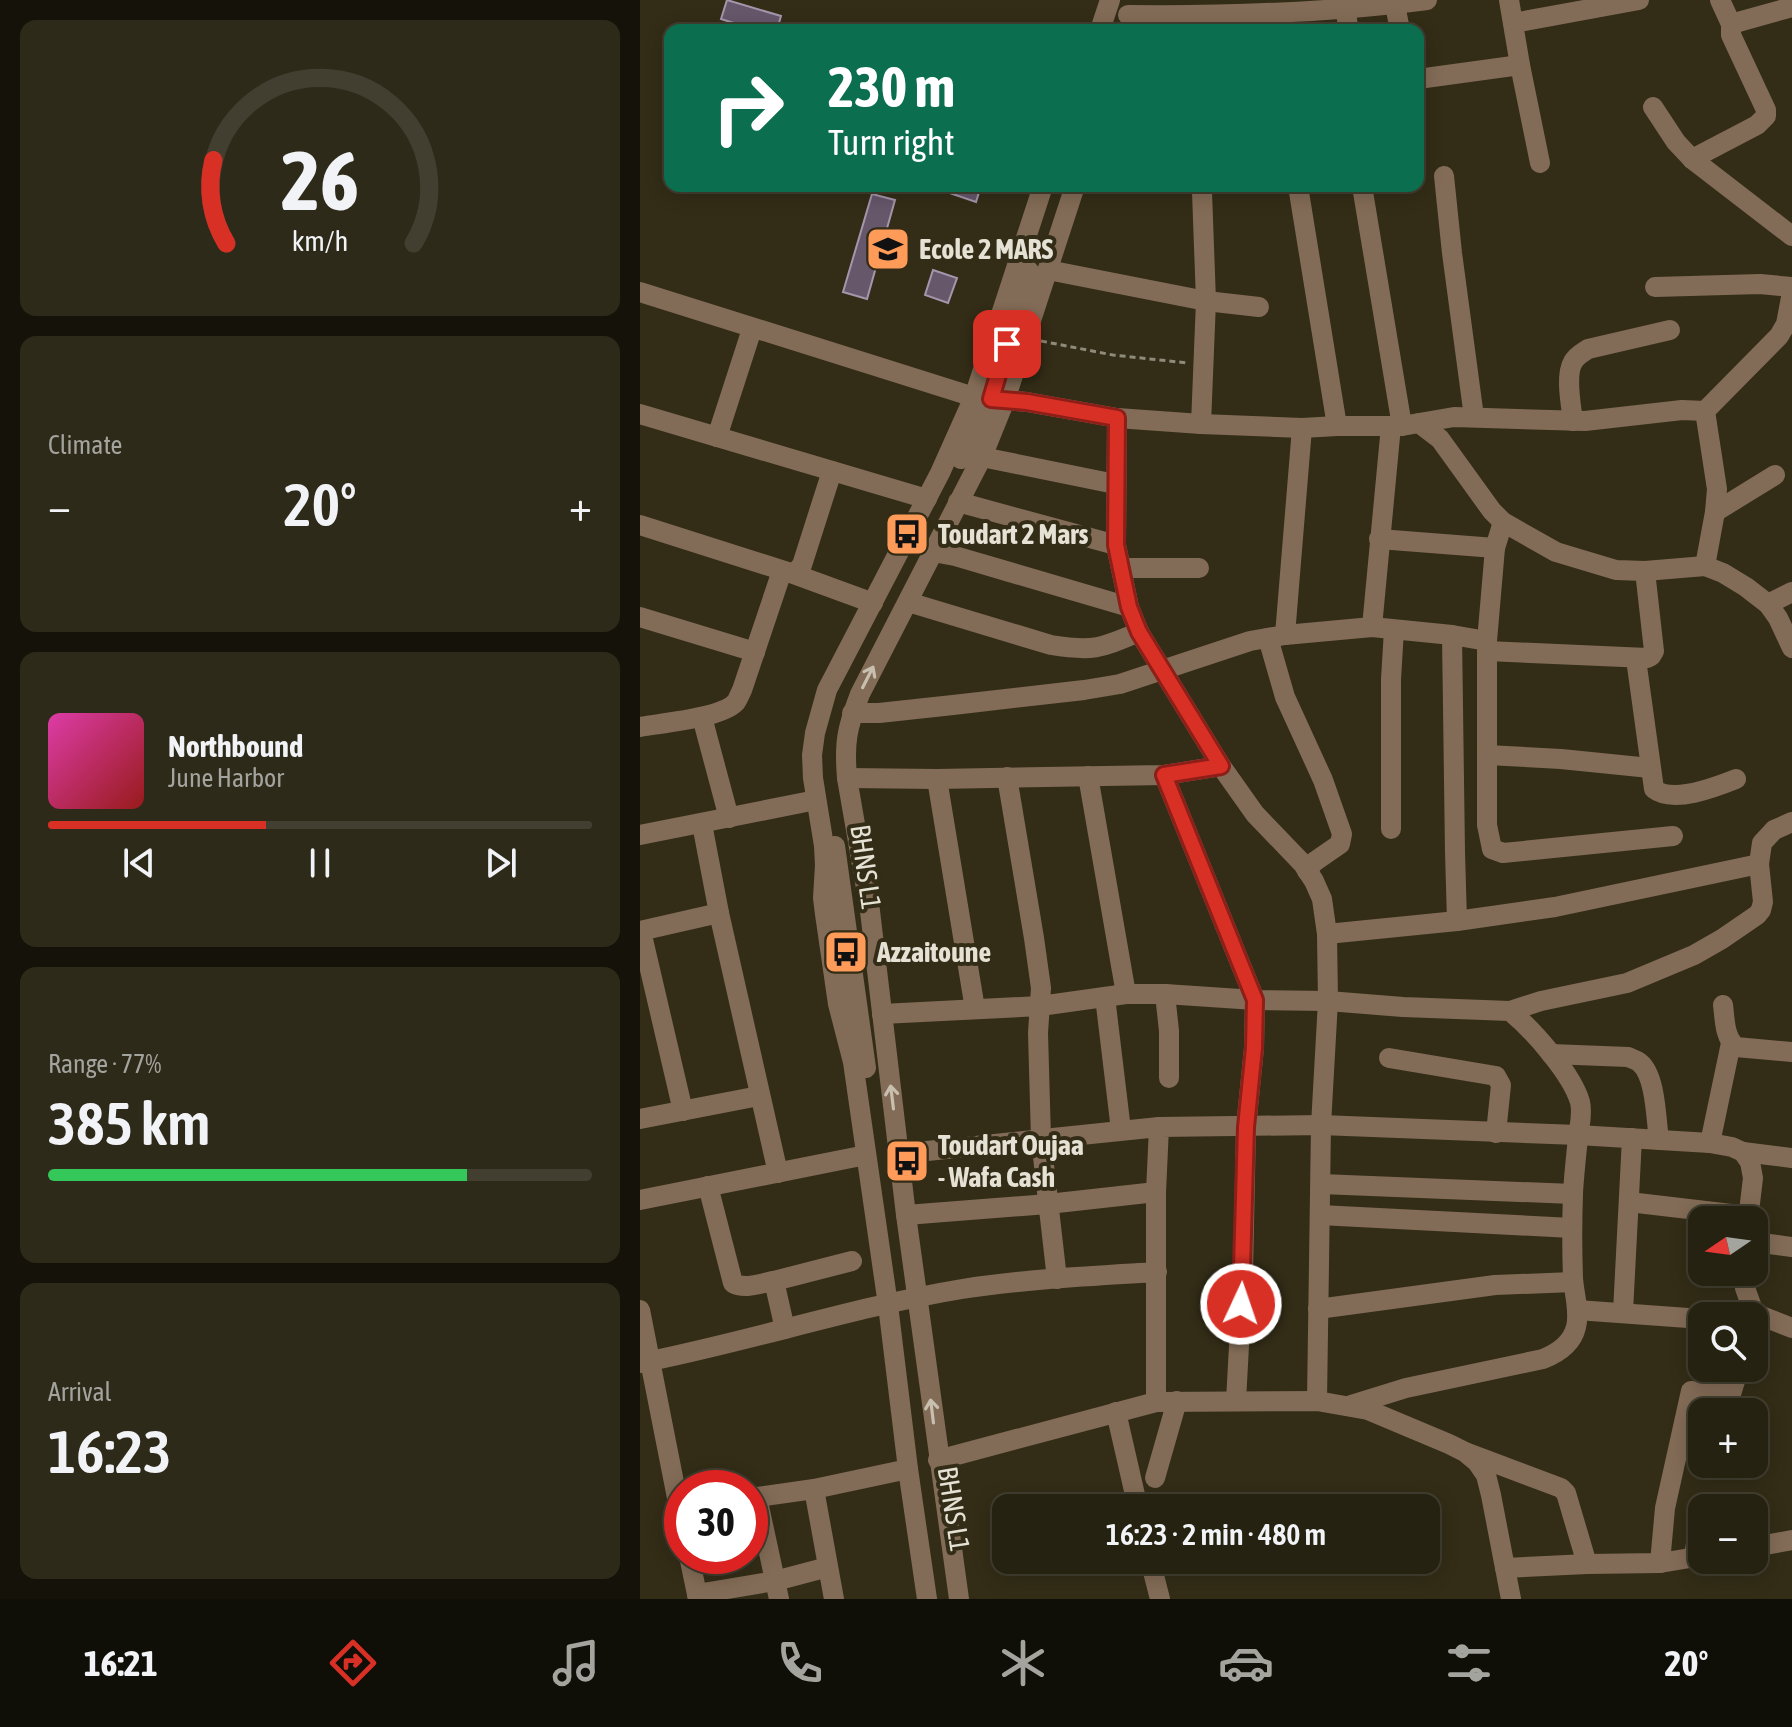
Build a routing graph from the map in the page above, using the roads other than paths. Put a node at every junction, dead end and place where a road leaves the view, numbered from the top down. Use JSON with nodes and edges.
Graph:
{"nodes":[{"id":1,"x":1102,"y":0,"type":"edge"},
{"id":2,"x":1111,"y":0,"type":"edge"},
{"id":3,"x":1427,"y":0,"type":"edge"},
{"id":4,"x":1509,"y":0,"type":"edge"},
{"id":5,"x":1639,"y":0,"type":"edge"},
{"id":6,"x":1720,"y":0,"type":"edge"},
{"id":7,"x":1394,"y":2,"type":"edge"},
{"id":8,"x":1335,"y":6,"type":"edge"},
{"id":9,"x":1792,"y":7,"type":"edge"},
{"id":10,"x":1128,"y":15,"type":"edge"},
{"id":11,"x":1513,"y":23,"type":"junction"},
{"id":12,"x":1095,"y":24,"type":"edge"},
{"id":13,"x":1103,"y":24,"type":"edge"},
{"id":14,"x":1345,"y":24,"type":"edge"},
{"id":15,"x":1399,"y":24,"type":"edge"},
{"id":16,"x":1731,"y":24,"type":"junction"},
{"id":17,"x":1520,"y":65,"type":"junction"},
{"id":18,"x":1424,"y":78,"type":"edge"},
{"id":19,"x":1653,"y":107,"type":"dead end"},
{"id":20,"x":1692,"y":159,"type":"junction"},
{"id":21,"x":1540,"y":163,"type":"dead end"},
{"id":22,"x":1444,"y":176,"type":"dead end"},
{"id":23,"x":1041,"y":192,"type":"edge"},
{"id":24,"x":1051,"y":192,"type":"edge"},
{"id":25,"x":1073,"y":192,"type":"edge"},
{"id":26,"x":1202,"y":192,"type":"dead end"},
{"id":27,"x":1299,"y":192,"type":"edge"},
{"id":28,"x":1363,"y":192,"type":"edge"},
{"id":29,"x":1792,"y":236,"type":"edge"},
{"id":30,"x":1048,"y":270,"type":"junction"},
{"id":31,"x":1655,"y":287,"type":"dead end"},
{"id":32,"x":1792,"y":290,"type":"edge"},
{"id":33,"x":640,"y":292,"type":"edge"},
{"id":34,"x":1206,"y":301,"type":"junction"},
{"id":35,"x":1259,"y":307,"type":"dead end"},
{"id":36,"x":752,"y":329,"type":"junction"},
{"id":37,"x":1670,"y":330,"type":"dead end"},
{"id":38,"x":1792,"y":346,"type":"edge"},
{"id":39,"x":1765,"y":352,"type":"junction"},
{"id":40,"x":988,"y":398,"type":"junction"},
{"id":41,"x":1705,"y":411,"type":"junction"},
{"id":42,"x":640,"y":414,"type":"edge"},
{"id":43,"x":1474,"y":417,"type":"junction"},
{"id":44,"x":1117,"y":418,"type":"junction"},
{"id":45,"x":1573,"y":421,"type":"junction"},
{"id":46,"x":1201,"y":424,"type":"junction"},
{"id":47,"x":1404,"y":425,"type":"junction"},
{"id":48,"x":1337,"y":426,"type":"junction"},
{"id":49,"x":1302,"y":428,"type":"junction"},
{"id":50,"x":717,"y":437,"type":"junction"},
{"id":51,"x":982,"y":457,"type":"junction"},
{"id":52,"x":832,"y":471,"type":"junction"},
{"id":53,"x":1775,"y":475,"type":"dead end"},
{"id":54,"x":1115,"y":484,"type":"junction"},
{"id":55,"x":927,"y":499,"type":"junction"},
{"id":56,"x":958,"y":502,"type":"junction"},
{"id":57,"x":1715,"y":512,"type":"junction"},
{"id":58,"x":1503,"y":522,"type":"junction"},
{"id":59,"x":640,"y":525,"type":"edge"},
{"id":60,"x":1379,"y":539,"type":"junction"},
{"id":61,"x":1116,"y":545,"type":"junction"},
{"id":62,"x":1495,"y":548,"type":"junction"},
{"id":63,"x":933,"y":552,"type":"junction"},
{"id":64,"x":1705,"y":566,"type":"junction"},
{"id":65,"x":1122,"y":568,"type":"junction"},
{"id":66,"x":1199,"y":568,"type":"dead end"},
{"id":67,"x":1645,"y":571,"type":"junction"},
{"id":68,"x":786,"y":572,"type":"junction"},
{"id":69,"x":1792,"y":592,"type":"edge"},
{"id":70,"x":908,"y":602,"type":"junction"},
{"id":71,"x":873,"y":603,"type":"junction"},
{"id":72,"x":1768,"y":604,"type":"junction"},
{"id":73,"x":1129,"y":607,"type":"junction"},
{"id":74,"x":640,"y":617,"type":"edge"},
{"id":75,"x":1372,"y":627,"type":"junction"},
{"id":76,"x":1394,"y":630,"type":"junction"},
{"id":77,"x":1139,"y":632,"type":"junction"},
{"id":78,"x":1452,"y":635,"type":"junction"},
{"id":79,"x":1276,"y":636,"type":"junction"},
{"id":80,"x":1487,"y":646,"type":"junction"},
{"id":81,"x":1792,"y":648,"type":"edge"},
{"id":82,"x":755,"y":652,"type":"junction"},
{"id":83,"x":1636,"y":659,"type":"junction"},
{"id":84,"x":1161,"y":669,"type":"junction"},
{"id":85,"x":852,"y":713,"type":"junction"},
{"id":86,"x":702,"y":717,"type":"junction"},
{"id":87,"x":640,"y":727,"type":"edge"},
{"id":88,"x":1487,"y":755,"type":"junction"},
{"id":89,"x":1221,"y":766,"type":"junction"},
{"id":90,"x":1650,"y":768,"type":"junction"},
{"id":91,"x":1164,"y":775,"type":"junction"},
{"id":92,"x":1088,"y":776,"type":"junction"},
{"id":93,"x":1007,"y":777,"type":"junction"},
{"id":94,"x":847,"y":778,"type":"junction"},
{"id":95,"x":937,"y":779,"type":"junction"},
{"id":96,"x":1736,"y":779,"type":"dead end"},
{"id":97,"x":816,"y":800,"type":"junction"},
{"id":98,"x":729,"y":818,"type":"junction"},
{"id":99,"x":1792,"y":822,"type":"edge"},
{"id":100,"x":702,"y":824,"type":"junction"},
{"id":101,"x":1391,"y":829,"type":"dead end"},
{"id":102,"x":640,"y":835,"type":"edge"},
{"id":103,"x":1673,"y":836,"type":"dead end"},
{"id":104,"x":1759,"y":864,"type":"junction"},
{"id":105,"x":1307,"y":871,"type":"junction"},
{"id":106,"x":719,"y":913,"type":"junction"},
{"id":107,"x":1457,"y":921,"type":"junction"},
{"id":108,"x":640,"y":931,"type":"edge"},
{"id":109,"x":1327,"y":934,"type":"junction"},
{"id":110,"x":1165,"y":994,"type":"junction"},
{"id":111,"x":1116,"y":995,"type":"junction"},
{"id":112,"x":1255,"y":1000,"type":"junction"},
{"id":113,"x":1328,"y":1001,"type":"junction"},
{"id":114,"x":1723,"y":1005,"type":"dead end"},
{"id":115,"x":1040,"y":1006,"type":"junction"},
{"id":116,"x":975,"y":1009,"type":"junction"},
{"id":117,"x":1510,"y":1011,"type":"junction"},
{"id":118,"x":882,"y":1014,"type":"junction"},
{"id":119,"x":1731,"y":1043,"type":"junction"},
{"id":120,"x":1792,"y":1052,"type":"edge"},
{"id":121,"x":1551,"y":1054,"type":"junction"},
{"id":122,"x":1389,"y":1058,"type":"dead end"},
{"id":123,"x":1169,"y":1078,"type":"dead end"},
{"id":124,"x":759,"y":1096,"type":"junction"},
{"id":125,"x":683,"y":1111,"type":"junction"},
{"id":126,"x":640,"y":1119,"type":"edge"},
{"id":127,"x":1321,"y":1125,"type":"junction"},
{"id":128,"x":1159,"y":1127,"type":"junction"},
{"id":129,"x":1246,"y":1127,"type":"junction"},
{"id":130,"x":1121,"y":1130,"type":"junction"},
{"id":131,"x":1496,"y":1133,"type":"junction"},
{"id":132,"x":1578,"y":1135,"type":"junction"},
{"id":133,"x":1632,"y":1138,"type":"junction"},
{"id":134,"x":1041,"y":1139,"type":"junction"},
{"id":135,"x":1659,"y":1140,"type":"junction"},
{"id":136,"x":1710,"y":1143,"type":"junction"},
{"id":137,"x":1743,"y":1152,"type":"junction"},
{"id":138,"x":898,"y":1154,"type":"junction"},
{"id":139,"x":866,"y":1155,"type":"junction"},
{"id":140,"x":1792,"y":1158,"type":"edge"},
{"id":141,"x":778,"y":1173,"type":"junction"},
{"id":142,"x":1321,"y":1184,"type":"junction"},
{"id":143,"x":708,"y":1186,"type":"junction"},
{"id":144,"x":1156,"y":1192,"type":"junction"},
{"id":145,"x":1573,"y":1194,"type":"junction"},
{"id":146,"x":640,"y":1200,"type":"edge"},
{"id":147,"x":1629,"y":1202,"type":"junction"},
{"id":148,"x":1048,"y":1204,"type":"junction"},
{"id":149,"x":1750,"y":1206,"type":"edge"},
{"id":150,"x":1688,"y":1210,"type":"edge"},
{"id":151,"x":906,"y":1215,"type":"junction"},
{"id":152,"x":1320,"y":1215,"type":"junction"},
{"id":153,"x":1572,"y":1228,"type":"junction"},
{"id":154,"x":1768,"y":1244,"type":"edge"},
{"id":155,"x":1792,"y":1247,"type":"edge"},
{"id":156,"x":852,"y":1261,"type":"dead end"},
{"id":157,"x":1157,"y":1272,"type":"junction"},
{"id":158,"x":1057,"y":1279,"type":"junction"},
{"id":159,"x":774,"y":1281,"type":"junction"},
{"id":160,"x":1573,"y":1282,"type":"junction"},
{"id":161,"x":900,"y":1302,"type":"junction"},
{"id":162,"x":1318,"y":1309,"type":"junction"},
{"id":163,"x":640,"y":1310,"type":"edge"},
{"id":164,"x":1577,"y":1310,"type":"junction"},
{"id":165,"x":1623,"y":1312,"type":"junction"},
{"id":166,"x":1688,"y":1318,"type":"edge"},
{"id":167,"x":1768,"y":1319,"type":"edge"},
{"id":168,"x":1792,"y":1328,"type":"edge"},
{"id":169,"x":785,"y":1329,"type":"junction"},
{"id":170,"x":646,"y":1362,"type":"edge"},
{"id":171,"x":1735,"y":1382,"type":"edge"},
{"id":172,"x":1236,"y":1401,"type":"junction"},
{"id":173,"x":1317,"y":1401,"type":"junction"},
{"id":174,"x":1166,"y":1402,"type":"junction"},
{"id":175,"x":1351,"y":1405,"type":"junction"},
{"id":176,"x":1116,"y":1412,"type":"junction"},
{"id":177,"x":1465,"y":1452,"type":"junction"},
{"id":178,"x":938,"y":1460,"type":"junction"},
{"id":179,"x":908,"y":1469,"type":"junction"},
{"id":180,"x":671,"y":1470,"type":"edge"},
{"id":181,"x":1155,"y":1478,"type":"dead end"},
{"id":182,"x":814,"y":1489,"type":"junction"},
{"id":183,"x":1135,"y":1494,"type":"edge"},
{"id":184,"x":768,"y":1496,"type":"edge"},
{"id":185,"x":1792,"y":1540,"type":"edge"},
{"id":186,"x":1768,"y":1544,"type":"edge"},
{"id":187,"x":768,"y":1556,"type":"edge"},
{"id":188,"x":1688,"y":1558,"type":"edge"},
{"id":189,"x":1660,"y":1563,"type":"junction"},
{"id":190,"x":1587,"y":1564,"type":"junction"},
{"id":191,"x":828,"y":1567,"type":"junction"},
{"id":192,"x":1505,"y":1568,"type":"junction"},
{"id":193,"x":693,"y":1574,"type":"edge"},
{"id":194,"x":1154,"y":1574,"type":"edge"},
{"id":195,"x":777,"y":1590,"type":"edge"},
{"id":196,"x":698,"y":1596,"type":"edge"},
{"id":197,"x":834,"y":1599,"type":"edge"},
{"id":198,"x":927,"y":1599,"type":"edge"},
{"id":199,"x":937,"y":1599,"type":"edge"},
{"id":200,"x":959,"y":1599,"type":"edge"},
{"id":201,"x":1160,"y":1599,"type":"edge"},
{"id":202,"x":1511,"y":1599,"type":"edge"}],
"edges":[{"from":1,"to":12,"type":"street"},
{"from":2,"to":13,"type":"street"},
{"from":3,"to":7,"type":"street"},
{"from":4,"to":11,"type":"street"},
{"from":5,"to":11,"type":"street"},
{"from":6,"to":16,"type":"street"},
{"from":7,"to":8,"type":"street"},
{"from":7,"to":15,"type":"street"},
{"from":8,"to":10,"type":"street"},
{"from":8,"to":14,"type":"street"},
{"from":9,"to":16,"type":"street"},
{"from":11,"to":17,"type":"street"},
{"from":16,"to":20,"type":"street"},
{"from":17,"to":18,"type":"street"},
{"from":17,"to":21,"type":"street"},
{"from":19,"to":20,"type":"street"},
{"from":20,"to":29,"type":"street"},
{"from":22,"to":43,"type":"street"},
{"from":23,"to":40,"type":"street"},
{"from":24,"to":40,"type":"street","name":"BHNS L1"},
{"from":25,"to":30,"type":"street"},
{"from":26,"to":34,"type":"street"},
{"from":27,"to":48,"type":"street"},
{"from":28,"to":47,"type":"street"},
{"from":30,"to":34,"type":"street"},
{"from":30,"to":40,"type":"street"},
{"from":31,"to":32,"type":"street"},
{"from":32,"to":39,"type":"street"},
{"from":33,"to":36,"type":"street"},
{"from":34,"to":35,"type":"street"},
{"from":34,"to":46,"type":"street"},
{"from":36,"to":40,"type":"street"},
{"from":36,"to":50,"type":"street"},
{"from":37,"to":45,"type":"street"},
{"from":38,"to":39,"type":"street"},
{"from":39,"to":41,"type":"street"},
{"from":40,"to":44,"type":"street"},
{"from":40,"to":51,"type":"street"},
{"from":40,"to":55,"type":"street"},
{"from":40,"to":161,"type":"street","name":"BHNS L1"},
{"from":41,"to":45,"type":"street"},
{"from":41,"to":57,"type":"street"},
{"from":42,"to":50,"type":"street"},
{"from":43,"to":45,"type":"street"},
{"from":43,"to":47,"type":"street"},
{"from":44,"to":46,"type":"street"},
{"from":44,"to":54,"type":"street"},
{"from":46,"to":49,"type":"street"},
{"from":47,"to":48,"type":"street"},
{"from":47,"to":58,"type":"street"},
{"from":47,"to":60,"type":"street"},
{"from":48,"to":49,"type":"street"},
{"from":49,"to":79,"type":"street"},
{"from":50,"to":52,"type":"street"},
{"from":51,"to":54,"type":"street"},
{"from":51,"to":56,"type":"street"},
{"from":52,"to":55,"type":"street"},
{"from":52,"to":68,"type":"street"},
{"from":53,"to":57,"type":"street"},
{"from":54,"to":61,"type":"street"},
{"from":55,"to":71,"type":"street"},
{"from":56,"to":61,"type":"street"},
{"from":56,"to":63,"type":"street"},
{"from":57,"to":64,"type":"street"},
{"from":58,"to":62,"type":"street"},
{"from":58,"to":67,"type":"street"},
{"from":59,"to":68,"type":"street"},
{"from":60,"to":62,"type":"street"},
{"from":60,"to":75,"type":"street"},
{"from":61,"to":65,"type":"street"},
{"from":62,"to":80,"type":"street"},
{"from":63,"to":70,"type":"street"},
{"from":63,"to":73,"type":"street"},
{"from":64,"to":67,"type":"street"},
{"from":64,"to":72,"type":"street"},
{"from":65,"to":66,"type":"street"},
{"from":65,"to":73,"type":"street"},
{"from":67,"to":83,"type":"street"},
{"from":68,"to":71,"type":"street"},
{"from":68,"to":82,"type":"street"},
{"from":69,"to":72,"type":"street"},
{"from":70,"to":77,"type":"street"},
{"from":85,"to":70,"type":"street","one_way":true},
{"from":71,"to":97,"type":"street"},
{"from":72,"to":81,"type":"street"},
{"from":73,"to":77,"type":"street"},
{"from":74,"to":82,"type":"street"},
{"from":75,"to":76,"type":"street"},
{"from":75,"to":79,"type":"street"},
{"from":76,"to":78,"type":"street"},
{"from":76,"to":101,"type":"street"},
{"from":77,"to":84,"type":"street"},
{"from":78,"to":80,"type":"street"},
{"from":78,"to":107,"type":"street"},
{"from":79,"to":84,"type":"street"},
{"from":79,"to":105,"type":"street"},
{"from":80,"to":83,"type":"street"},
{"from":80,"to":88,"type":"street"},
{"from":82,"to":86,"type":"street"},
{"from":83,"to":90,"type":"street"},
{"from":84,"to":85,"type":"street"},
{"from":84,"to":89,"type":"street"},
{"from":85,"to":94,"type":"street"},
{"from":86,"to":87,"type":"street"},
{"from":86,"to":98,"type":"street"},
{"from":88,"to":90,"type":"street"},
{"from":88,"to":103,"type":"street"},
{"from":89,"to":91,"type":"street"},
{"from":89,"to":105,"type":"street"},
{"from":90,"to":96,"type":"street"},
{"from":91,"to":92,"type":"street"},
{"from":91,"to":112,"type":"street"},
{"from":92,"to":93,"type":"street"},
{"from":92,"to":111,"type":"street"},
{"from":93,"to":95,"type":"street"},
{"from":93,"to":115,"type":"street"},
{"from":94,"to":95,"type":"street"},
{"from":94,"to":118,"type":"street"},
{"from":95,"to":116,"type":"street"},
{"from":97,"to":98,"type":"street"},
{"from":97,"to":139,"type":"street"},
{"from":98,"to":100,"type":"street"},
{"from":99,"to":104,"type":"street"},
{"from":100,"to":102,"type":"street"},
{"from":100,"to":106,"type":"street"},
{"from":104,"to":107,"type":"street"},
{"from":104,"to":117,"type":"street"},
{"from":105,"to":109,"type":"street"},
{"from":106,"to":108,"type":"street"},
{"from":106,"to":124,"type":"street"},
{"from":107,"to":109,"type":"street"},
{"from":108,"to":125,"type":"street"},
{"from":109,"to":113,"type":"street"},
{"from":110,"to":111,"type":"street"},
{"from":110,"to":112,"type":"street"},
{"from":110,"to":123,"type":"street"},
{"from":111,"to":115,"type":"street"},
{"from":111,"to":130,"type":"street"},
{"from":112,"to":113,"type":"street"},
{"from":112,"to":129,"type":"street"},
{"from":113,"to":117,"type":"street"},
{"from":113,"to":127,"type":"street"},
{"from":114,"to":119,"type":"street"},
{"from":115,"to":116,"type":"street"},
{"from":115,"to":134,"type":"street"},
{"from":116,"to":118,"type":"street"},
{"from":117,"to":121,"type":"street"},
{"from":138,"to":118,"type":"street","one_way":true},
{"from":119,"to":120,"type":"street"},
{"from":119,"to":136,"type":"street"},
{"from":121,"to":132,"type":"street"},
{"from":121,"to":135,"type":"street"},
{"from":122,"to":131,"type":"street"},
{"from":124,"to":125,"type":"street"},
{"from":124,"to":141,"type":"street"},
{"from":125,"to":126,"type":"street"},
{"from":127,"to":129,"type":"street"},
{"from":127,"to":131,"type":"street"},
{"from":127,"to":142,"type":"street"},
{"from":128,"to":129,"type":"street"},
{"from":128,"to":130,"type":"street"},
{"from":128,"to":144,"type":"street"},
{"from":129,"to":172,"type":"street"},
{"from":130,"to":134,"type":"street"},
{"from":131,"to":132,"type":"street"},
{"from":132,"to":133,"type":"street"},
{"from":132,"to":145,"type":"street"},
{"from":133,"to":135,"type":"street"},
{"from":133,"to":147,"type":"street"},
{"from":134,"to":138,"type":"street"},
{"from":134,"to":148,"type":"street"},
{"from":135,"to":136,"type":"street"},
{"from":136,"to":137,"type":"street"},
{"from":137,"to":140,"type":"street"},
{"from":137,"to":149,"type":"street"},
{"from":138,"to":151,"type":"street"},
{"from":139,"to":141,"type":"street"},
{"from":139,"to":161,"type":"street"},
{"from":141,"to":143,"type":"street"},
{"from":142,"to":145,"type":"street"},
{"from":142,"to":152,"type":"street"},
{"from":143,"to":146,"type":"street"},
{"from":143,"to":159,"type":"street"},
{"from":144,"to":148,"type":"street"},
{"from":144,"to":157,"type":"street"},
{"from":145,"to":153,"type":"street"},
{"from":147,"to":150,"type":"street"},
{"from":147,"to":165,"type":"street"},
{"from":148,"to":151,"type":"street"},
{"from":148,"to":158,"type":"street"},
{"from":151,"to":161,"type":"street"},
{"from":152,"to":153,"type":"street"},
{"from":152,"to":162,"type":"street"},
{"from":153,"to":160,"type":"street"},
{"from":154,"to":155,"type":"street"},
{"from":156,"to":159,"type":"street"},
{"from":157,"to":158,"type":"street"},
{"from":157,"to":174,"type":"street"},
{"from":158,"to":161,"type":"street"},
{"from":159,"to":169,"type":"street"},
{"from":160,"to":162,"type":"street"},
{"from":160,"to":164,"type":"street"},
{"from":161,"to":169,"type":"street"},
{"from":178,"to":161,"type":"street","one_way":true},
{"from":161,"to":179,"type":"street"},
{"from":161,"to":199,"type":"street","name":"BHNS L1"},
{"from":162,"to":173,"type":"street"},
{"from":163,"to":170,"type":"street"},
{"from":164,"to":165,"type":"street"},
{"from":164,"to":175,"type":"street"},
{"from":165,"to":166,"type":"street"},
{"from":167,"to":168,"type":"street"},
{"from":169,"to":170,"type":"street"},
{"from":170,"to":180,"type":"street"},
{"from":171,"to":189,"type":"street"},
{"from":172,"to":173,"type":"street"},
{"from":172,"to":174,"type":"street"},
{"from":173,"to":175,"type":"street"},
{"from":174,"to":176,"type":"street"},
{"from":174,"to":181,"type":"street"},
{"from":175,"to":177,"type":"street"},
{"from":176,"to":178,"type":"street"},
{"from":176,"to":183,"type":"street"},
{"from":177,"to":190,"type":"street"},
{"from":177,"to":192,"type":"street"},
{"from":178,"to":200,"type":"street"},
{"from":179,"to":182,"type":"street"},
{"from":179,"to":198,"type":"street"},
{"from":182,"to":184,"type":"street"},
{"from":182,"to":191,"type":"street"},
{"from":185,"to":186,"type":"street"},
{"from":187,"to":195,"type":"street"},
{"from":188,"to":189,"type":"street"},
{"from":189,"to":190,"type":"street"},
{"from":190,"to":192,"type":"street"},
{"from":191,"to":195,"type":"street"},
{"from":191,"to":197,"type":"street"},
{"from":192,"to":202,"type":"street"},
{"from":193,"to":196,"type":"street"},
{"from":194,"to":201,"type":"street"},
{"from":195,"to":196,"type":"street"}]}
